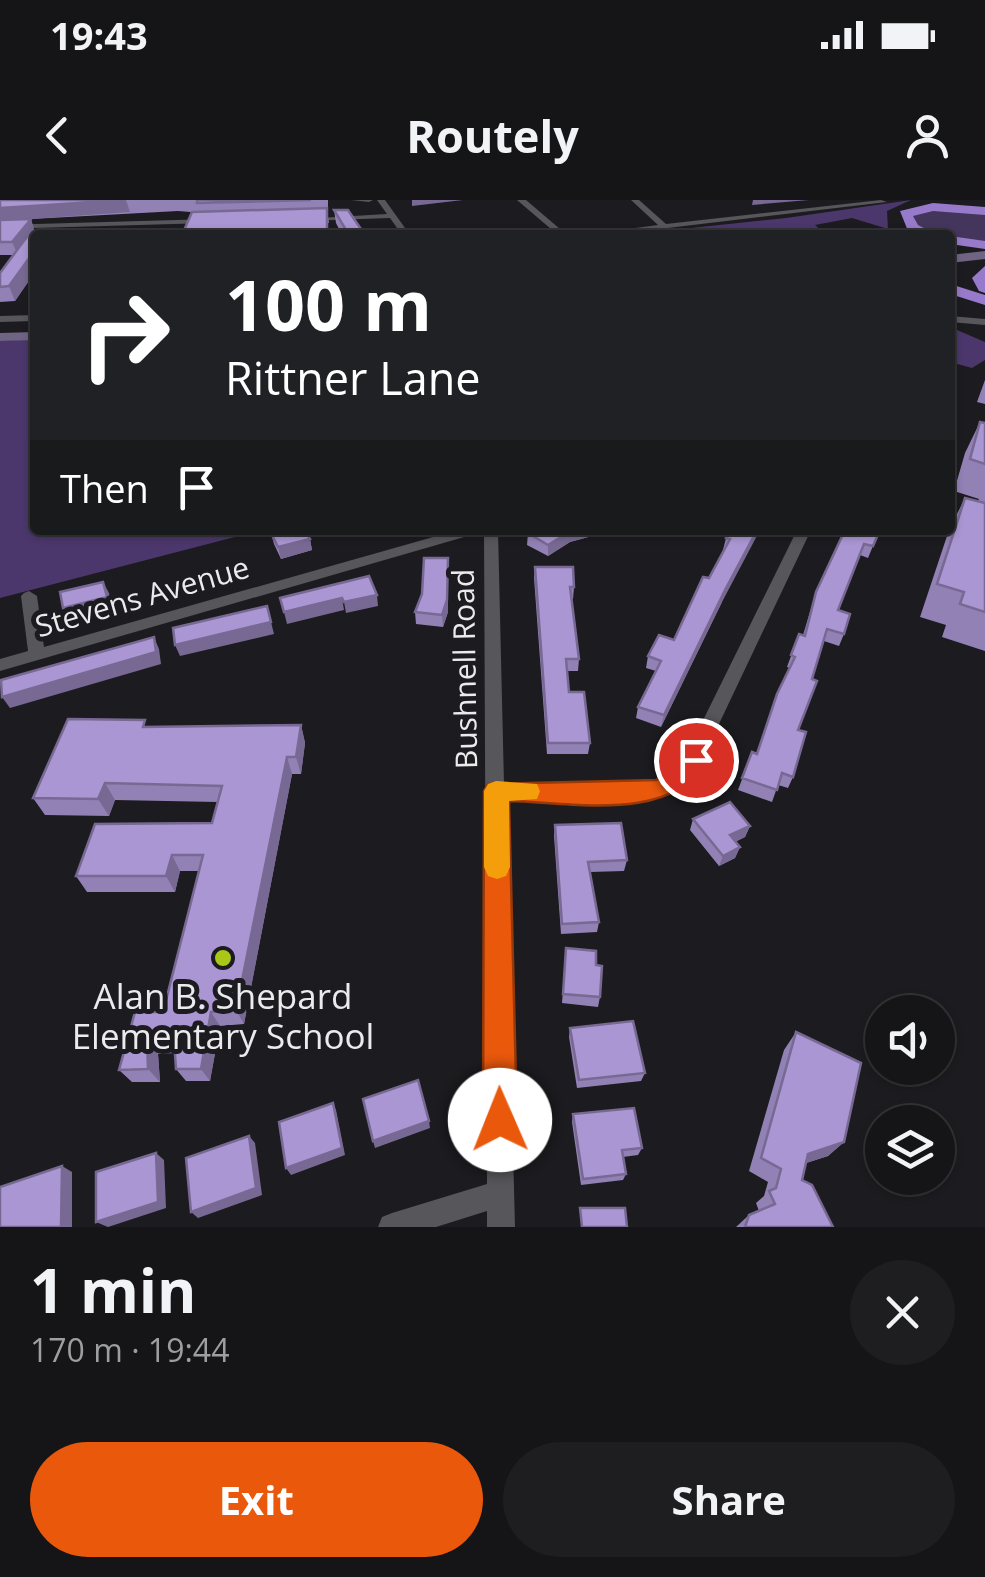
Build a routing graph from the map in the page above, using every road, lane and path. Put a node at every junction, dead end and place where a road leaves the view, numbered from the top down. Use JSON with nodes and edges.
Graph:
{"nodes":[{"id":1,"x":355,"y":200,"type":"edge"},
{"id":2,"x":369,"y":200,"type":"edge"},
{"id":3,"x":381,"y":200,"type":"edge"},
{"id":4,"x":521,"y":200,"type":"edge"},
{"id":5,"x":635,"y":200,"type":"edge"},
{"id":6,"x":780,"y":200,"type":"edge"},
{"id":7,"x":926,"y":200,"type":"edge"},
{"id":8,"x":883,"y":202,"type":"edge"},
{"id":9,"x":985,"y":211,"type":"edge"},
{"id":10,"x":796,"y":212,"type":"junction"},
{"id":11,"x":393,"y":216,"type":"junction"},
{"id":12,"x":290,"y":219,"type":"edge"},
{"id":13,"x":215,"y":221,"type":"edge"},
{"id":14,"x":178,"y":222,"type":"junction"},
{"id":15,"x":0,"y":226,"type":"edge"},
{"id":16,"x":664,"y":226,"type":"junction"},
{"id":17,"x":894,"y":226,"type":"dead end"},
{"id":18,"x":379,"y":229,"type":"dead end"},
{"id":19,"x":174,"y":230,"type":"edge"},
{"id":20,"x":403,"y":230,"type":"edge"},
{"id":21,"x":557,"y":230,"type":"edge"},
{"id":22,"x":629,"y":230,"type":"edge"},
{"id":23,"x":918,"y":230,"type":"edge"},
{"id":24,"x":955,"y":241,"type":"edge"},
{"id":25,"x":985,"y":245,"type":"edge"},
{"id":26,"x":985,"y":258,"type":"edge"},
{"id":27,"x":955,"y":261,"type":"edge"},
{"id":28,"x":985,"y":270,"type":"edge"},
{"id":29,"x":985,"y":288,"type":"edge"},
{"id":30,"x":955,"y":291,"type":"edge"},
{"id":31,"x":985,"y":300,"type":"edge"},
{"id":32,"x":30,"y":318,"type":"edge"},
{"id":33,"x":0,"y":319,"type":"edge"},
{"id":34,"x":955,"y":319,"type":"edge"},
{"id":35,"x":985,"y":322,"type":"edge"},
{"id":36,"x":0,"y":336,"type":"edge"},
{"id":37,"x":30,"y":336,"type":"edge"},
{"id":38,"x":455,"y":535,"type":"edge"},
{"id":39,"x":492,"y":535,"type":"edge"},
{"id":40,"x":802,"y":535,"type":"edge"},
{"id":41,"x":30,"y":596,"type":"dead end"},
{"id":42,"x":37,"y":654,"type":"junction"},
{"id":43,"x":0,"y":665,"type":"edge"},
{"id":44,"x":496,"y":791,"type":"junction"},
{"id":45,"x":501,"y":1194,"type":"junction"},
{"id":46,"x":392,"y":1227,"type":"edge"},
{"id":47,"x":502,"y":1227,"type":"edge"}],
"edges":[{"from":1,"to":2,"type":"street"},
{"from":3,"to":11,"type":"street"},
{"from":4,"to":21,"type":"street"},
{"from":5,"to":16,"type":"street"},
{"from":6,"to":10,"type":"street"},
{"from":7,"to":17,"type":"highway"},
{"from":8,"to":10,"type":"street"},
{"from":9,"to":23,"type":"highway"},
{"from":10,"to":16,"type":"street"},
{"from":11,"to":12,"type":"street"},
{"from":11,"to":20,"type":"street"},
{"from":13,"to":14,"type":"street"},
{"from":14,"to":15,"type":"street"},
{"from":14,"to":19,"type":"street"},
{"from":16,"to":22,"type":"street"},
{"from":18,"to":20,"type":"street"},
{"from":24,"to":25,"type":"highway"},
{"from":26,"to":27,"type":"main road"},
{"from":28,"to":29,"type":"highway"},
{"from":30,"to":31,"type":"highway"},
{"from":32,"to":33,"type":"street"},
{"from":34,"to":35,"type":"street"},
{"from":36,"to":37,"type":"main road"},
{"from":38,"to":42,"type":"street","name":"Stevens Avenue"},
{"from":39,"to":44,"type":"street","name":"Bushnell Road"},
{"from":40,"to":44,"type":"street"},
{"from":41,"to":42,"type":"street"},
{"from":42,"to":43,"type":"street","name":"Stevens Avenue"},
{"from":44,"to":45,"type":"street","name":"Bushnell Road"},
{"from":45,"to":46,"type":"street"},
{"from":45,"to":47,"type":"street","name":"Bushnell Road"}]}
